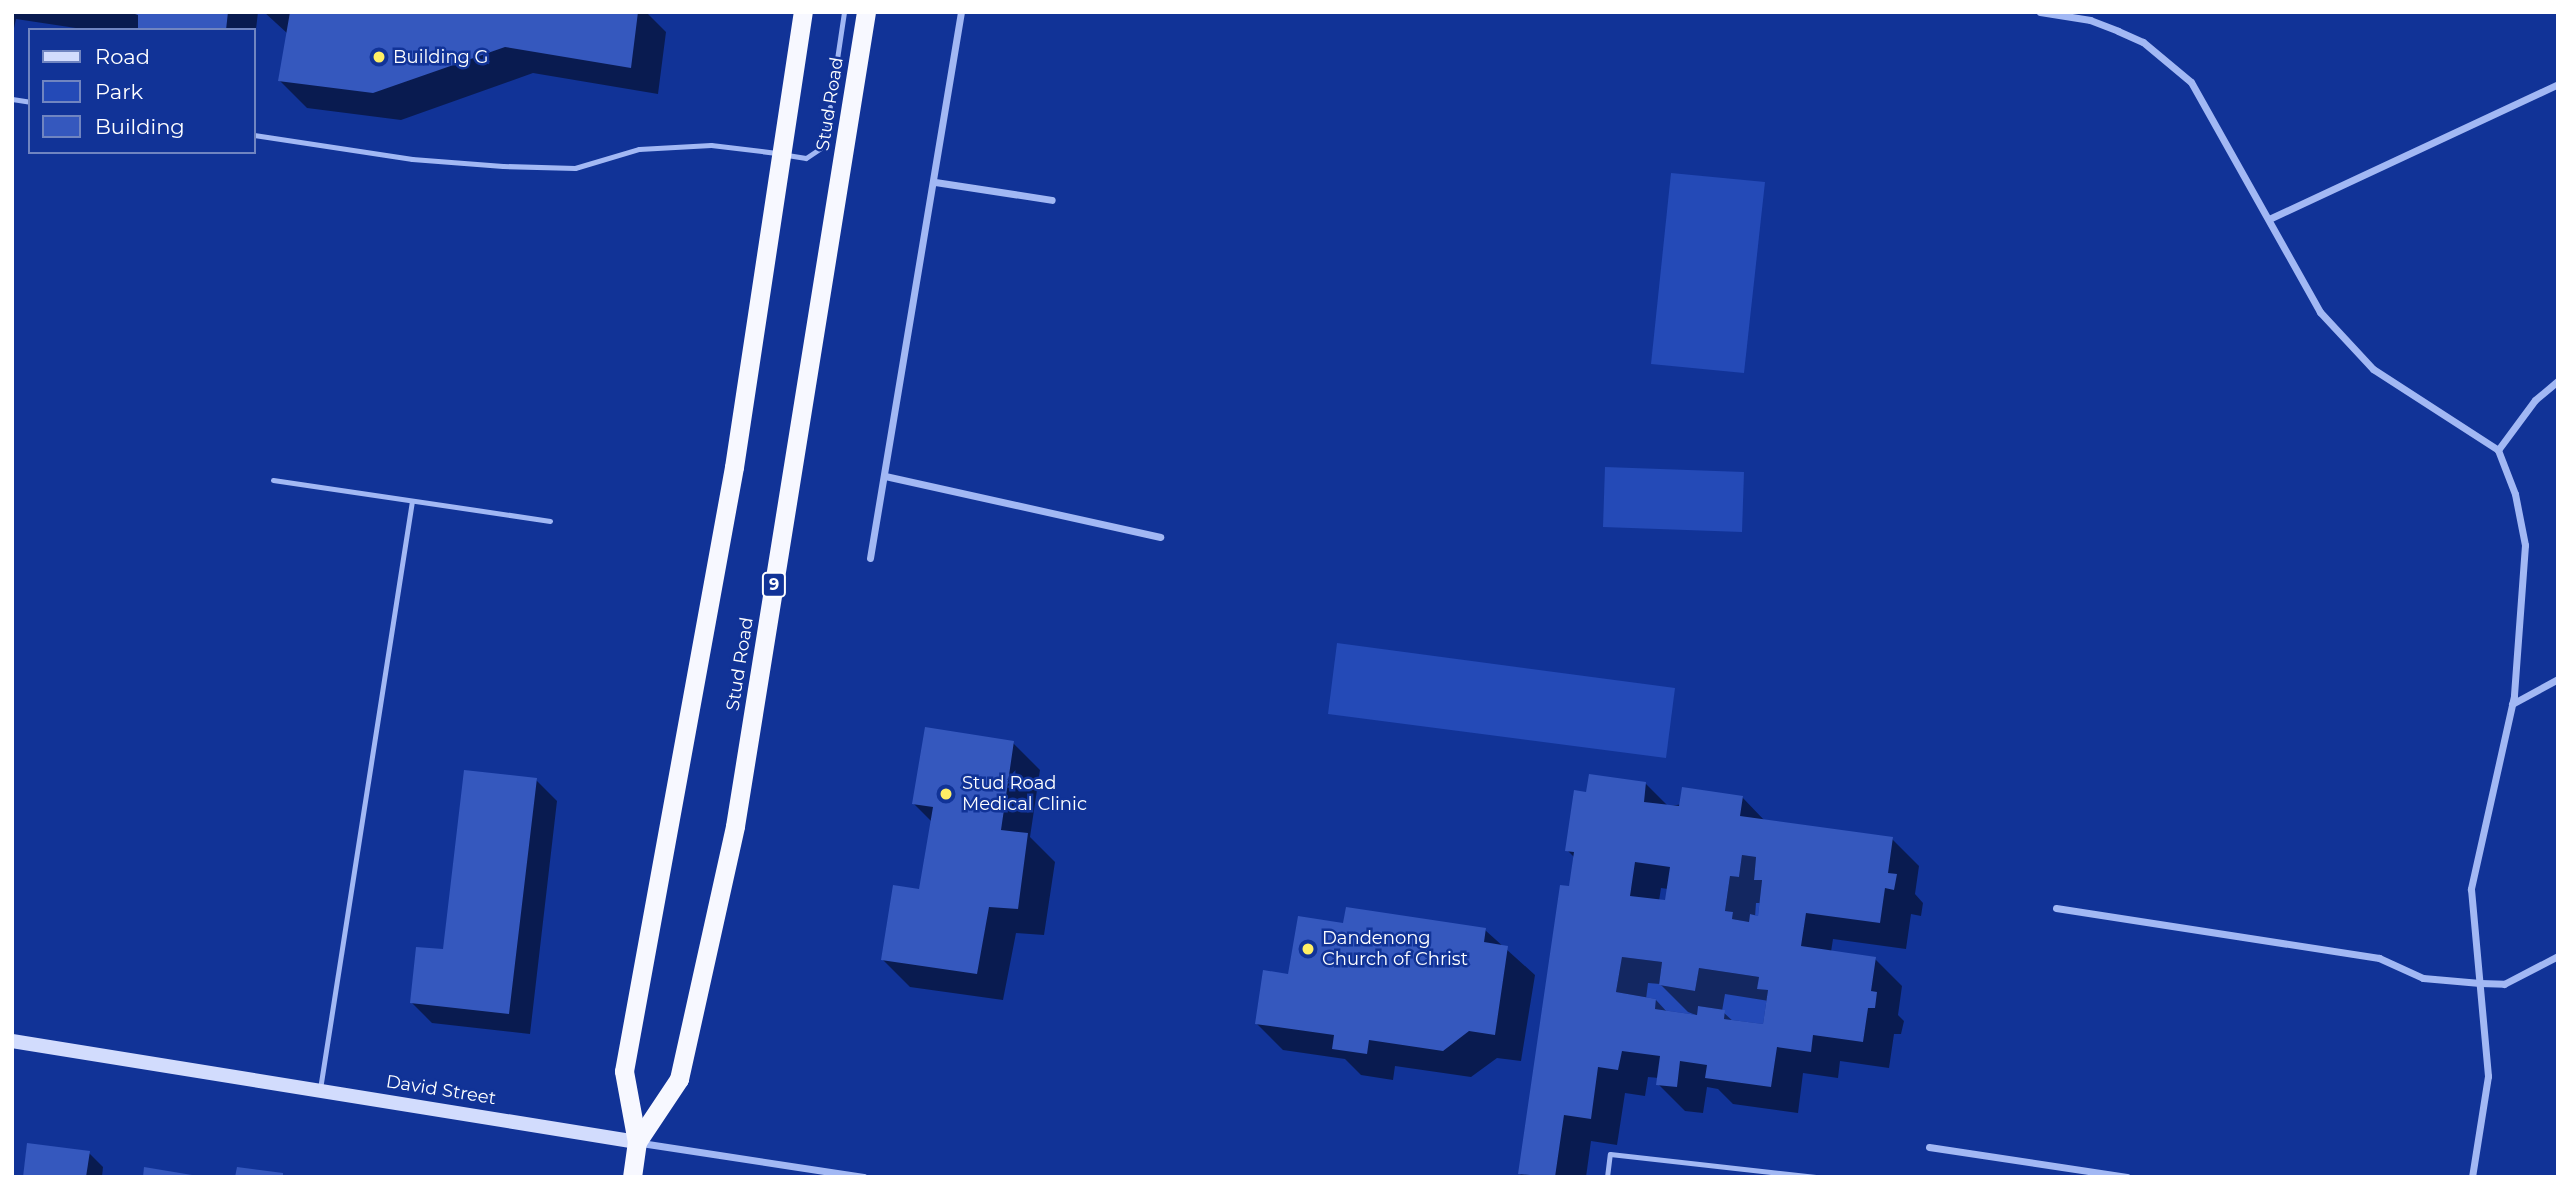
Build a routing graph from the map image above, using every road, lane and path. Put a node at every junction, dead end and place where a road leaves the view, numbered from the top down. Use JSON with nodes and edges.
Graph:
{"nodes":[{"id":1,"x":803,"y":12,"type":"edge"},
{"id":2,"x":844,"y":12,"type":"edge"},
{"id":3,"x":866,"y":12,"type":"edge"},
{"id":4,"x":961,"y":12,"type":"edge"},
{"id":5,"x":2040,"y":12,"type":"edge"},
{"id":6,"x":2558,"y":84,"type":"edge"},
{"id":7,"x":256,"y":135,"type":"edge"},
{"id":8,"x":783,"y":154,"type":"junction"},
{"id":9,"x":935,"y":182,"type":"junction"},
{"id":10,"x":1052,"y":200,"type":"dead end"},
{"id":11,"x":2269,"y":219,"type":"junction"},
{"id":12,"x":2558,"y":381,"type":"edge"},
{"id":13,"x":2498,"y":450,"type":"junction"},
{"id":14,"x":884,"y":476,"type":"junction"},
{"id":15,"x":273,"y":480,"type":"dead end"},
{"id":16,"x":412,"y":500,"type":"junction"},
{"id":17,"x":550,"y":521,"type":"dead end"},
{"id":18,"x":1160,"y":537,"type":"dead end"},
{"id":19,"x":870,"y":558,"type":"dead end"},
{"id":20,"x":2558,"y":679,"type":"edge"},
{"id":21,"x":2512,"y":704,"type":"junction"},
{"id":22,"x":2056,"y":908,"type":"dead end"},
{"id":23,"x":2558,"y":956,"type":"edge"},
{"id":24,"x":2480,"y":983,"type":"junction"},
{"id":25,"x":12,"y":1041,"type":"edge"},
{"id":26,"x":320,"y":1090,"type":"junction"},
{"id":27,"x":637,"y":1142,"type":"junction"},
{"id":28,"x":1929,"y":1147,"type":"dead end"},
{"id":29,"x":632,"y":1177,"type":"edge"},
{"id":30,"x":863,"y":1177,"type":"edge"},
{"id":31,"x":1607,"y":1177,"type":"edge"},
{"id":32,"x":1816,"y":1177,"type":"edge"},
{"id":33,"x":2127,"y":1177,"type":"edge"},
{"id":34,"x":2472,"y":1177,"type":"edge"}],
"edges":[{"from":1,"to":8,"type":"highway","name":"Stud Road","number":"9"},
{"from":2,"to":8,"type":"lane"},
{"from":3,"to":27,"type":"highway","name":"Stud Road","number":"9"},
{"from":4,"to":9,"type":"street"},
{"from":5,"to":11,"type":"street"},
{"from":6,"to":11,"type":"street"},
{"from":7,"to":8,"type":"lane"},
{"from":8,"to":27,"type":"highway","name":"Stud Road","number":"9"},
{"from":9,"to":10,"type":"street"},
{"from":9,"to":14,"type":"street"},
{"from":11,"to":13,"type":"street"},
{"from":12,"to":13,"type":"street"},
{"from":13,"to":21,"type":"street"},
{"from":14,"to":18,"type":"street"},
{"from":14,"to":19,"type":"street"},
{"from":15,"to":16,"type":"lane"},
{"from":16,"to":17,"type":"lane"},
{"from":16,"to":26,"type":"lane"},
{"from":20,"to":21,"type":"street"},
{"from":21,"to":24,"type":"street"},
{"from":22,"to":24,"type":"street"},
{"from":23,"to":24,"type":"street"},
{"from":24,"to":34,"type":"street"},
{"from":25,"to":26,"type":"main road","name":"David Street"},
{"from":26,"to":27,"type":"main road","name":"David Street"},
{"from":27,"to":29,"type":"highway","name":"Stud Road","number":"9"},
{"from":27,"to":30,"type":"street","name":"David Street"},
{"from":28,"to":33,"type":"street"},
{"from":31,"to":32,"type":"lane"}]}
